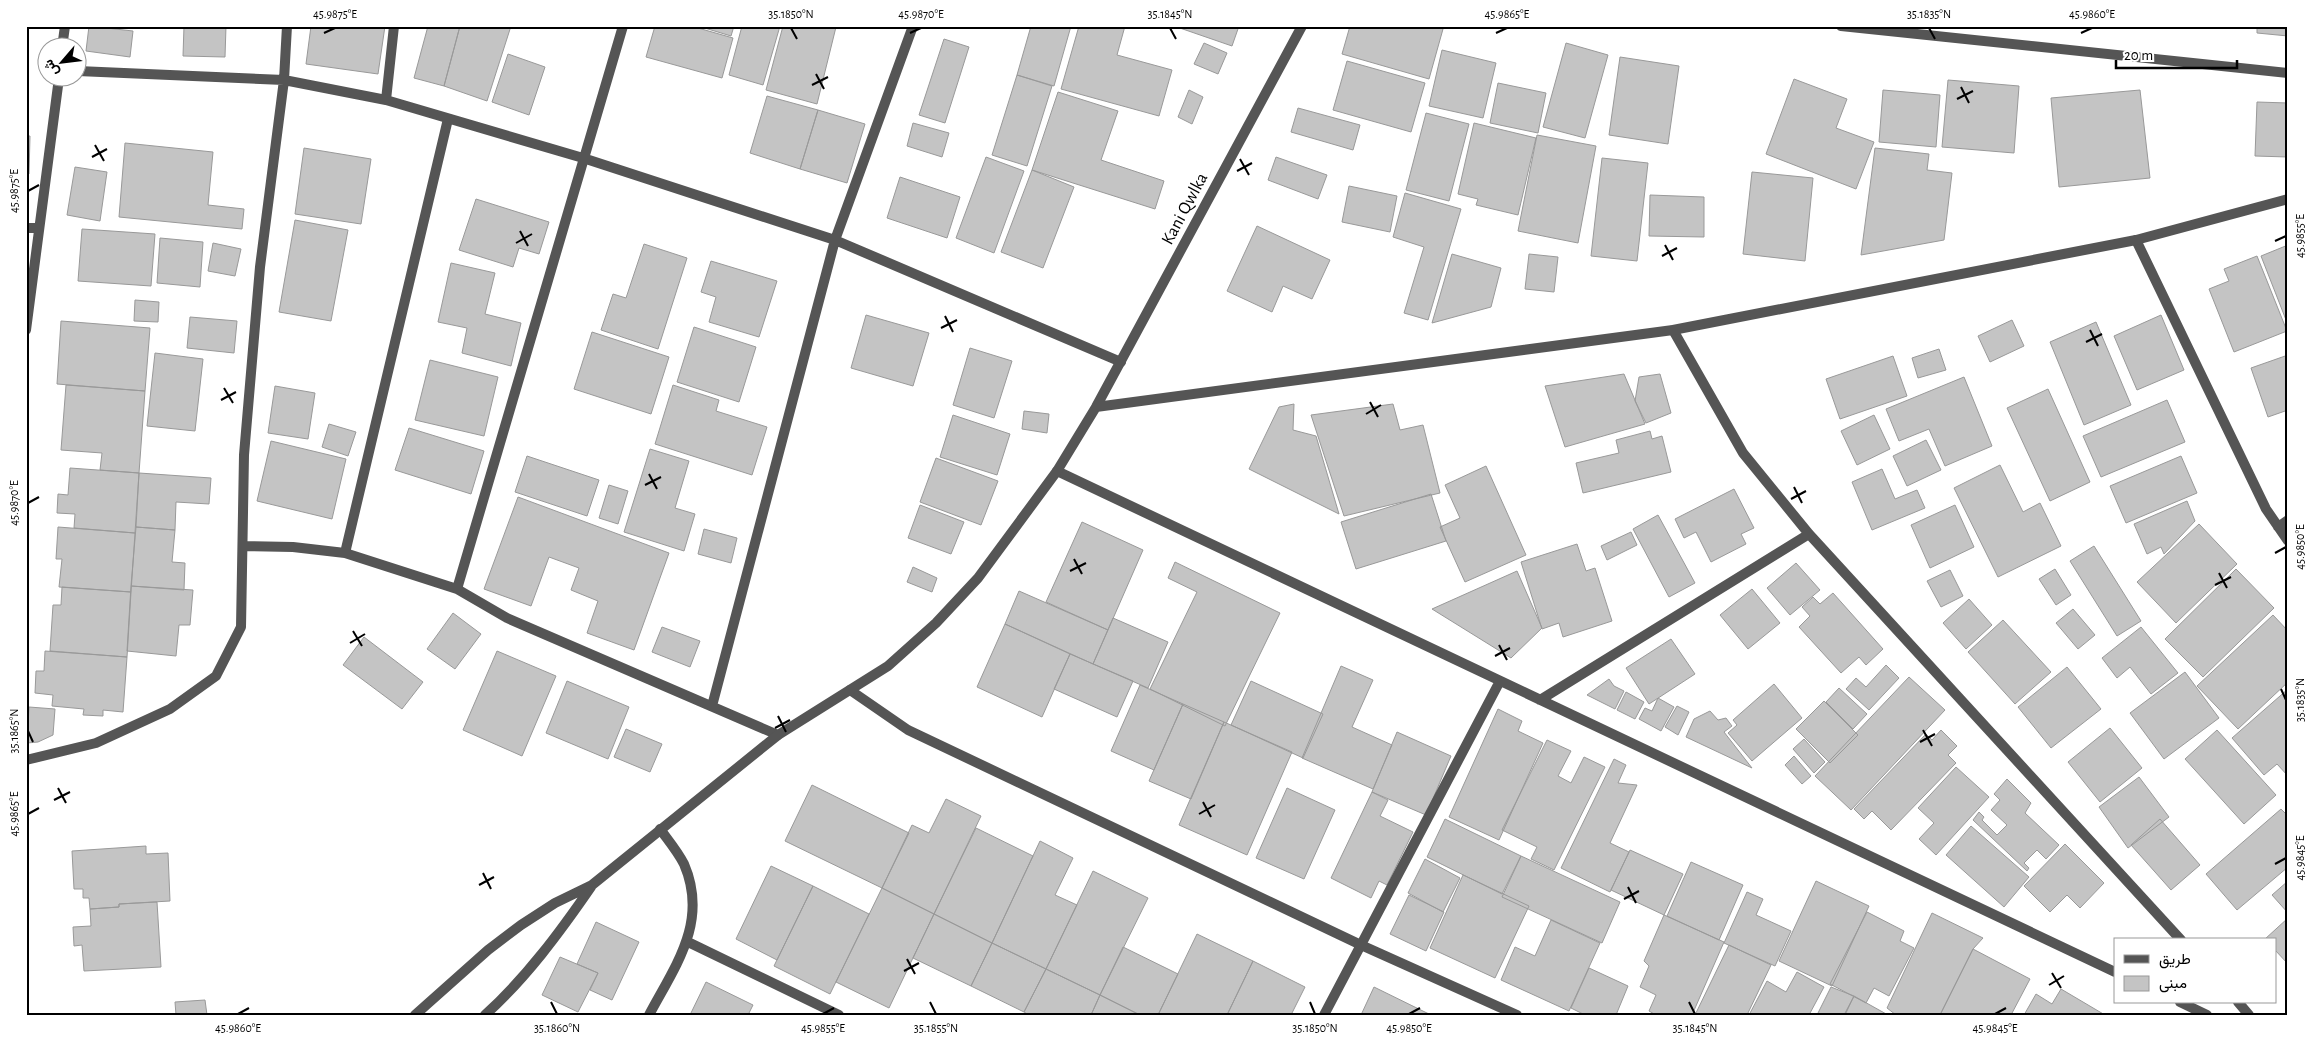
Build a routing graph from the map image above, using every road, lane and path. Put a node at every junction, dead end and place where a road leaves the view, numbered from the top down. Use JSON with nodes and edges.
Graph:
{"nodes":[{"id":1,"x":287,"y":26,"type":"edge"},
{"id":2,"x":394,"y":26,"type":"edge"},
{"id":3,"x":623,"y":26,"type":"edge"},
{"id":4,"x":913,"y":26,"type":"edge"},
{"id":5,"x":1302,"y":26,"type":"edge"},
{"id":6,"x":1841,"y":26,"type":"edge"},
{"id":7,"x":88,"y":71,"type":"edge"},
{"id":8,"x":2288,"y":73,"type":"edge"},
{"id":9,"x":284,"y":80,"type":"junction"},
{"id":10,"x":58,"y":88,"type":"edge"},
{"id":11,"x":386,"y":100,"type":"junction"},
{"id":12,"x":448,"y":119,"type":"junction"},
{"id":13,"x":583,"y":158,"type":"junction"},
{"id":14,"x":2288,"y":199,"type":"edge"},
{"id":15,"x":26,"y":228,"type":"edge"},
{"id":16,"x":39,"y":228,"type":"junction"},
{"id":17,"x":835,"y":240,"type":"junction"},
{"id":18,"x":2136,"y":240,"type":"junction"},
{"id":19,"x":26,"y":330,"type":"edge"},
{"id":20,"x":1673,"y":330,"type":"junction"},
{"id":21,"x":1121,"y":362,"type":"junction"},
{"id":22,"x":1096,"y":407,"type":"junction"},
{"id":23,"x":1058,"y":471,"type":"junction"},
{"id":24,"x":2288,"y":520,"type":"edge"},
{"id":25,"x":2278,"y":527,"type":"junction"},
{"id":26,"x":1809,"y":534,"type":"junction"},
{"id":27,"x":2288,"y":541,"type":"edge"},
{"id":28,"x":243,"y":546,"type":"junction"},
{"id":29,"x":345,"y":553,"type":"junction"},
{"id":30,"x":457,"y":590,"type":"junction"},
{"id":31,"x":1500,"y":681,"type":"junction"},
{"id":32,"x":850,"y":690,"type":"junction"},
{"id":33,"x":1540,"y":700,"type":"junction"},
{"id":34,"x":712,"y":706,"type":"junction"},
{"id":35,"x":778,"y":735,"type":"junction"},
{"id":36,"x":26,"y":760,"type":"edge"},
{"id":37,"x":660,"y":829,"type":"junction"},
{"id":38,"x":592,"y":885,"type":"junction"},
{"id":39,"x":2179,"y":938,"type":"edge"},
{"id":40,"x":688,"y":942,"type":"junction"},
{"id":41,"x":1361,"y":945,"type":"junction"},
{"id":42,"x":2114,"y":972,"type":"edge"},
{"id":43,"x":2184,"y":1004,"type":"edge"},
{"id":44,"x":2240,"y":1004,"type":"edge"},
{"id":45,"x":416,"y":1015,"type":"edge"},
{"id":46,"x":485,"y":1015,"type":"edge"},
{"id":47,"x":649,"y":1015,"type":"edge"},
{"id":48,"x":839,"y":1015,"type":"edge"},
{"id":49,"x":1324,"y":1015,"type":"edge"},
{"id":50,"x":1517,"y":1015,"type":"edge"},
{"id":51,"x":2207,"y":1015,"type":"edge"},
{"id":52,"x":2249,"y":1015,"type":"edge"}],
"edges":[{"from":1,"to":9,"type":"street"},
{"from":2,"to":11,"type":"street"},
{"from":3,"to":13,"type":"street"},
{"from":4,"to":17,"type":"street"},
{"from":5,"to":21,"type":"street","name":"Kani Qwlka"},
{"from":6,"to":8,"type":"street"},
{"from":7,"to":9,"type":"street"},
{"from":9,"to":11,"type":"street"},
{"from":9,"to":28,"type":"street"},
{"from":10,"to":16,"type":"street"},
{"from":11,"to":12,"type":"street"},
{"from":12,"to":13,"type":"street"},
{"from":12,"to":29,"type":"street"},
{"from":13,"to":17,"type":"street"},
{"from":13,"to":30,"type":"street"},
{"from":14,"to":18,"type":"street"},
{"from":15,"to":16,"type":"street"},
{"from":16,"to":19,"type":"street"},
{"from":17,"to":21,"type":"street"},
{"from":17,"to":34,"type":"street"},
{"from":18,"to":20,"type":"street"},
{"from":18,"to":25,"type":"street"},
{"from":20,"to":22,"type":"street"},
{"from":20,"to":26,"type":"street"},
{"from":21,"to":22,"type":"street","name":"Kani Qwlka"},
{"from":22,"to":23,"type":"street","name":"Kani Qwlka"},
{"from":23,"to":31,"type":"street"},
{"from":23,"to":32,"type":"street","name":"Kani Qwlka"},
{"from":24,"to":25,"type":"street"},
{"from":25,"to":27,"type":"street"},
{"from":26,"to":33,"type":"street"},
{"from":26,"to":39,"type":"street"},
{"from":28,"to":29,"type":"street"},
{"from":28,"to":36,"type":"street"},
{"from":29,"to":30,"type":"street"},
{"from":30,"to":34,"type":"street"},
{"from":31,"to":33,"type":"street"},
{"from":31,"to":41,"type":"street"},
{"from":32,"to":35,"type":"street","name":"Kani Qwlka"},
{"from":32,"to":41,"type":"street"},
{"from":33,"to":42,"type":"street"},
{"from":34,"to":35,"type":"street"},
{"from":35,"to":37,"type":"street","name":"Kani Qwlka"},
{"from":37,"to":38,"type":"street","name":"Kani Qwlka"},
{"from":37,"to":40,"type":"street"},
{"from":38,"to":45,"type":"street"},
{"from":38,"to":46,"type":"street"},
{"from":40,"to":47,"type":"street"},
{"from":40,"to":48,"type":"street"},
{"from":41,"to":49,"type":"street"},
{"from":41,"to":50,"type":"street"},
{"from":43,"to":51,"type":"street"},
{"from":44,"to":52,"type":"street"}]}
